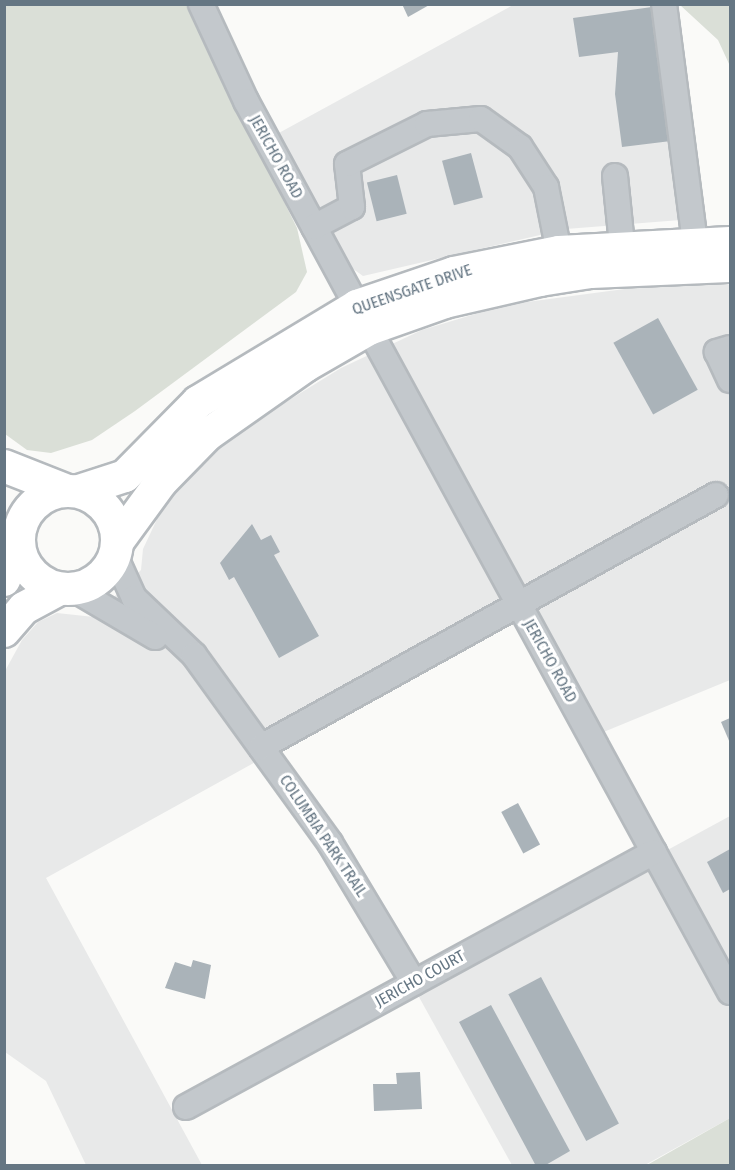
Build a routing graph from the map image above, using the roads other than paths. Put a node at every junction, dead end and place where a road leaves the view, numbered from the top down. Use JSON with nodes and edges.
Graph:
{"nodes":[{"id":1,"x":201,"y":4,"type":"edge"},
{"id":2,"x":664,"y":4,"type":"edge"},
{"id":3,"x":615,"y":176,"type":"dead end"},
{"id":4,"x":314,"y":226,"type":"junction"},
{"id":5,"x":695,"y":243,"type":"junction"},
{"id":6,"x":730,"y":243,"type":"edge"},
{"id":7,"x":622,"y":245,"type":"junction"},
{"id":8,"x":559,"y":252,"type":"junction"},
{"id":9,"x":730,"y":266,"type":"edge"},
{"id":10,"x":363,"y":318,"type":"junction"},
{"id":11,"x":730,"y":348,"type":"edge"},
{"id":12,"x":730,"y":380,"type":"edge"},
{"id":13,"x":4,"y":466,"type":"edge"},
{"id":14,"x":72,"y":491,"type":"junction"},
{"id":15,"x":716,"y":495,"type":"dead end"},
{"id":16,"x":4,"y":503,"type":"edge"},
{"id":17,"x":19,"y":540,"type":"junction"},
{"id":18,"x":117,"y":548,"type":"junction"},
{"id":19,"x":4,"y":580,"type":"edge"},
{"id":20,"x":67,"y":589,"type":"junction"},
{"id":21,"x":519,"y":604,"type":"junction"},
{"id":22,"x":4,"y":631,"type":"edge"},
{"id":23,"x":221,"y":697,"type":"junction"},
{"id":24,"x":261,"y":747,"type":"junction"},
{"id":25,"x":654,"y":852,"type":"junction"},
{"id":26,"x":414,"y":983,"type":"junction"},
{"id":27,"x":730,"y":992,"type":"edge"},
{"id":28,"x":186,"y":1107,"type":"dead end"}],
"edges":[{"from":1,"to":4,"type":"street","name":"JERICHO ROAD"},
{"from":2,"to":5,"type":"street"},
{"from":3,"to":7,"type":"street"},
{"from":4,"to":8,"type":"street"},
{"from":4,"to":10,"type":"street","name":"JERICHO ROAD"},
{"from":5,"to":6,"type":"main road","name":"QUEENSGATE DRIVE"},
{"from":5,"to":7,"type":"main road","name":"QUEENSGATE DRIVE"},
{"from":7,"to":8,"type":"main road","name":"QUEENSGATE DRIVE"},
{"from":8,"to":10,"type":"main road","name":"QUEENSGATE DRIVE"},
{"from":9,"to":10,"type":"main road","name":"QUEENSGATE DRIVE"},
{"from":10,"to":14,"type":"main road","name":"QUEENSGATE DRIVE"},
{"from":10,"to":18,"type":"main road"},
{"from":10,"to":21,"type":"street","name":"JERICHO ROAD"},
{"from":11,"to":12,"type":"street"},
{"from":13,"to":14,"type":"main road"},
{"from":14,"to":17,"type":"main road"},
{"from":14,"to":18,"type":"main road"},
{"from":15,"to":21,"type":"street"},
{"from":16,"to":17,"type":"main road"},
{"from":17,"to":19,"type":"main road"},
{"from":17,"to":20,"type":"main road"},
{"from":18,"to":20,"type":"main road"},
{"from":18,"to":23,"type":"street","name":"COLUMBIA PARK TRAIL"},
{"from":20,"to":22,"type":"main road"},
{"from":20,"to":23,"type":"street","name":"COLUMBIA PARK TRAIL"},
{"from":21,"to":24,"type":"street"},
{"from":21,"to":25,"type":"street","name":"JERICHO ROAD"},
{"from":23,"to":24,"type":"street","name":"COLUMBIA PARK TRAIL"},
{"from":24,"to":26,"type":"street","name":"COLUMBIA PARK TRAIL"},
{"from":25,"to":26,"type":"street","name":"JERICHO COURT"},
{"from":25,"to":27,"type":"street","name":"JERICHO ROAD"},
{"from":26,"to":28,"type":"street","name":"JERICHO COURT"}]}
